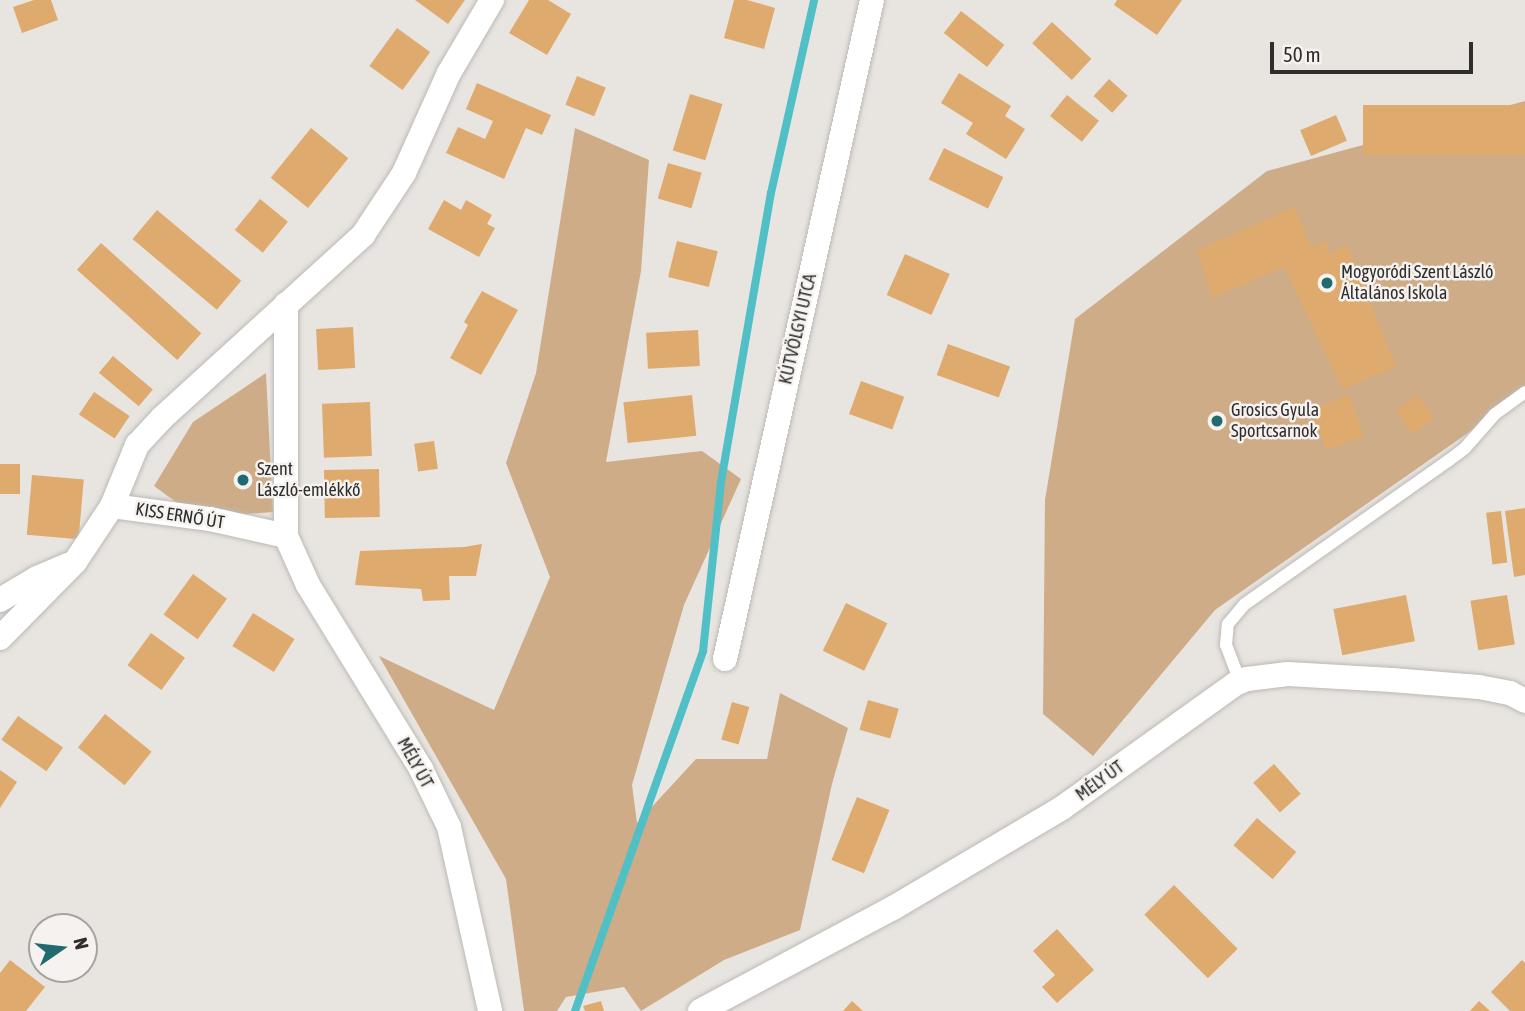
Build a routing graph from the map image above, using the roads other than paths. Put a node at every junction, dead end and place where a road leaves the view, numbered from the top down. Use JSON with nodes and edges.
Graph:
{"nodes":[{"id":1,"x":492,"y":0,"type":"edge"},
{"id":2,"x":872,"y":0,"type":"edge"},
{"id":3,"x":286,"y":304,"type":"junction"},
{"id":4,"x":1525,"y":392,"type":"edge"},
{"id":5,"x":113,"y":506,"type":"junction"},
{"id":6,"x":286,"y":536,"type":"junction"},
{"id":7,"x":75,"y":562,"type":"junction"},
{"id":8,"x":0,"y":600,"type":"edge"},
{"id":9,"x":0,"y":638,"type":"edge"},
{"id":10,"x":725,"y":659,"type":"dead end"},
{"id":11,"x":1247,"y":679,"type":"junction"},
{"id":12,"x":1525,"y":701,"type":"edge"},
{"id":13,"x":490,"y":1011,"type":"edge"},
{"id":14,"x":700,"y":1011,"type":"edge"}],
"edges":[{"from":1,"to":3,"type":"street","name":"KISS ERNŐ ÚT"},
{"from":2,"to":10,"type":"street","name":"KÚTVÖLGYI UTCA"},
{"from":3,"to":5,"type":"street","name":"KISS ERNŐ ÚT"},
{"from":3,"to":6,"type":"street"},
{"from":4,"to":11,"type":"lane"},
{"from":5,"to":6,"type":"street","name":"KISS ERNŐ ÚT"},
{"from":5,"to":7,"type":"street"},
{"from":6,"to":13,"type":"street","name":"MÉLY ÚT"},
{"from":7,"to":8,"type":"street"},
{"from":7,"to":9,"type":"street"},
{"from":11,"to":12,"type":"street","name":"MÉLY ÚT"},
{"from":11,"to":14,"type":"street","name":"MÉLY ÚT"}]}
